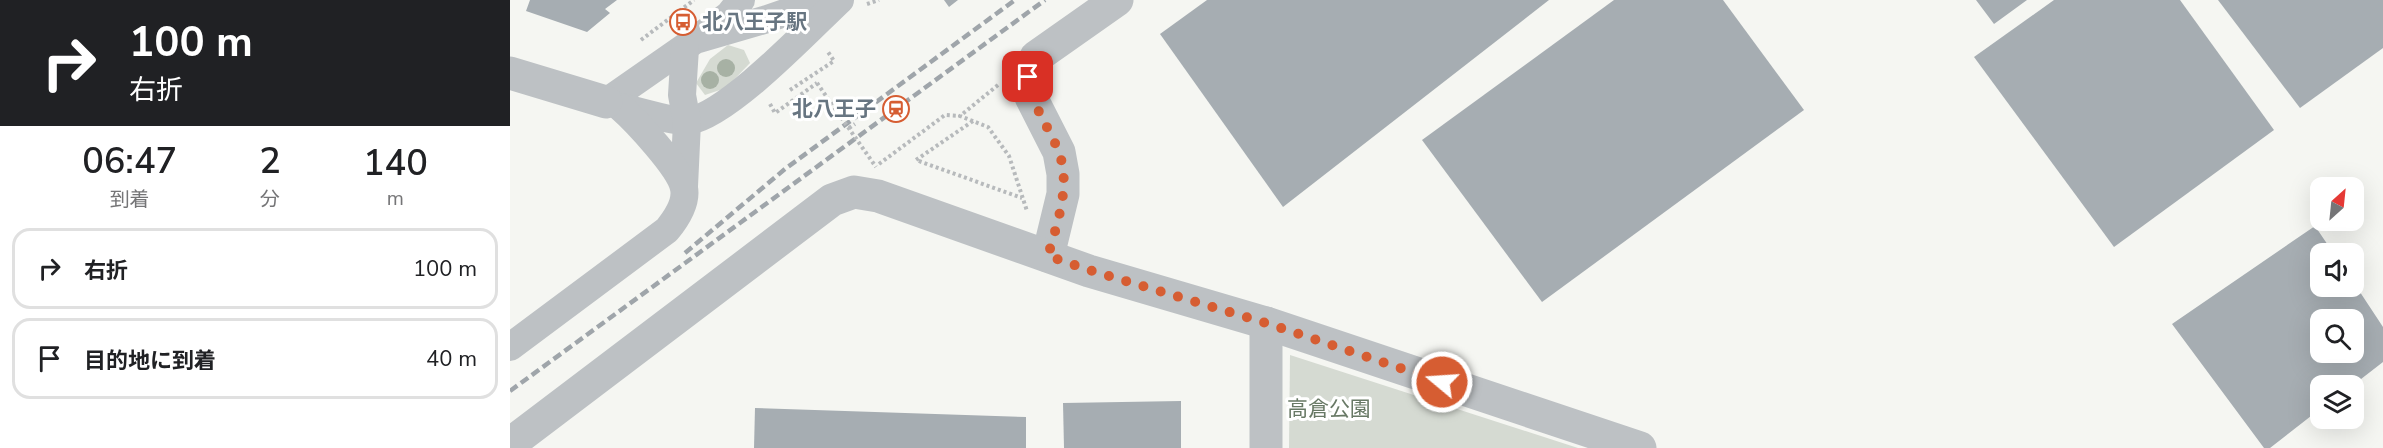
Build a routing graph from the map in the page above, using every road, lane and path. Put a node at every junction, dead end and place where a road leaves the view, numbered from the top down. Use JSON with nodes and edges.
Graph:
{"nodes":[{"id":1,"x":694,"y":0,"type":"edge"},
{"id":2,"x":741,"y":0,"type":"edge"},
{"id":3,"x":823,"y":0,"type":"edge"},
{"id":4,"x":840,"y":0,"type":"edge"},
{"id":5,"x":1118,"y":0,"type":"edge"},
{"id":6,"x":763,"y":10,"type":"edge"},
{"id":7,"x":639,"y":41,"type":"dead end"},
{"id":8,"x":690,"y":44,"type":"junction"},
{"id":9,"x":834,"y":61,"type":"dead end"},
{"id":10,"x":772,"y":64,"type":"junction"},
{"id":11,"x":510,"y":73,"type":"edge"},
{"id":12,"x":1003,"y":80,"type":"dead end"},
{"id":13,"x":788,"y":91,"type":"dead end"},
{"id":14,"x":779,"y":97,"type":"dead end"},
{"id":15,"x":613,"y":105,"type":"junction"},
{"id":16,"x":960,"y":116,"type":"junction"},
{"id":17,"x":973,"y":121,"type":"junction"},
{"id":18,"x":687,"y":122,"type":"junction"},
{"id":19,"x":855,"y":124,"type":"dead end"},
{"id":20,"x":849,"y":128,"type":"junction"},
{"id":21,"x":684,"y":186,"type":"junction"},
{"id":22,"x":1022,"y":198,"type":"junction"},
{"id":23,"x":1028,"y":212,"type":"dead end"},
{"id":24,"x":1048,"y":256,"type":"junction"},
{"id":25,"x":1266,"y":323,"type":"junction"},
{"id":26,"x":510,"y":347,"type":"edge"},
{"id":27,"x":510,"y":444,"type":"edge"},
{"id":28,"x":1266,"y":448,"type":"edge"},
{"id":29,"x":1640,"y":448,"type":"edge"}],
"edges":[{"from":1,"to":7,"type":"path"},
{"from":2,"to":8,"type":"street"},
{"from":3,"to":6,"type":"street"},
{"from":4,"to":10,"type":"street"},
{"from":5,"to":24,"type":"street"},
{"from":6,"to":8,"type":"street"},
{"from":6,"to":10,"type":"street"},
{"from":8,"to":15,"type":"street"},
{"from":8,"to":18,"type":"street"},
{"from":9,"to":13,"type":"path"},
{"from":10,"to":18,"type":"street"},
{"from":11,"to":15,"type":"street"},
{"from":12,"to":16,"type":"path"},
{"from":14,"to":20,"type":"path","bridge":true},
{"from":15,"to":18,"type":"street"},
{"from":15,"to":21,"type":"street"},
{"from":16,"to":17,"type":"path"},
{"from":16,"to":20,"type":"path","bridge":true},
{"from":17,"to":22,"type":"path"},
{"from":17,"to":22,"type":"path"},
{"from":18,"to":21,"type":"street"},
{"from":19,"to":20,"type":"path","bridge":true},
{"from":21,"to":26,"type":"street"},
{"from":22,"to":23,"type":"path"},
{"from":24,"to":25,"type":"street"},
{"from":24,"to":27,"type":"street"},
{"from":25,"to":28,"type":"street"},
{"from":25,"to":29,"type":"street"}]}
